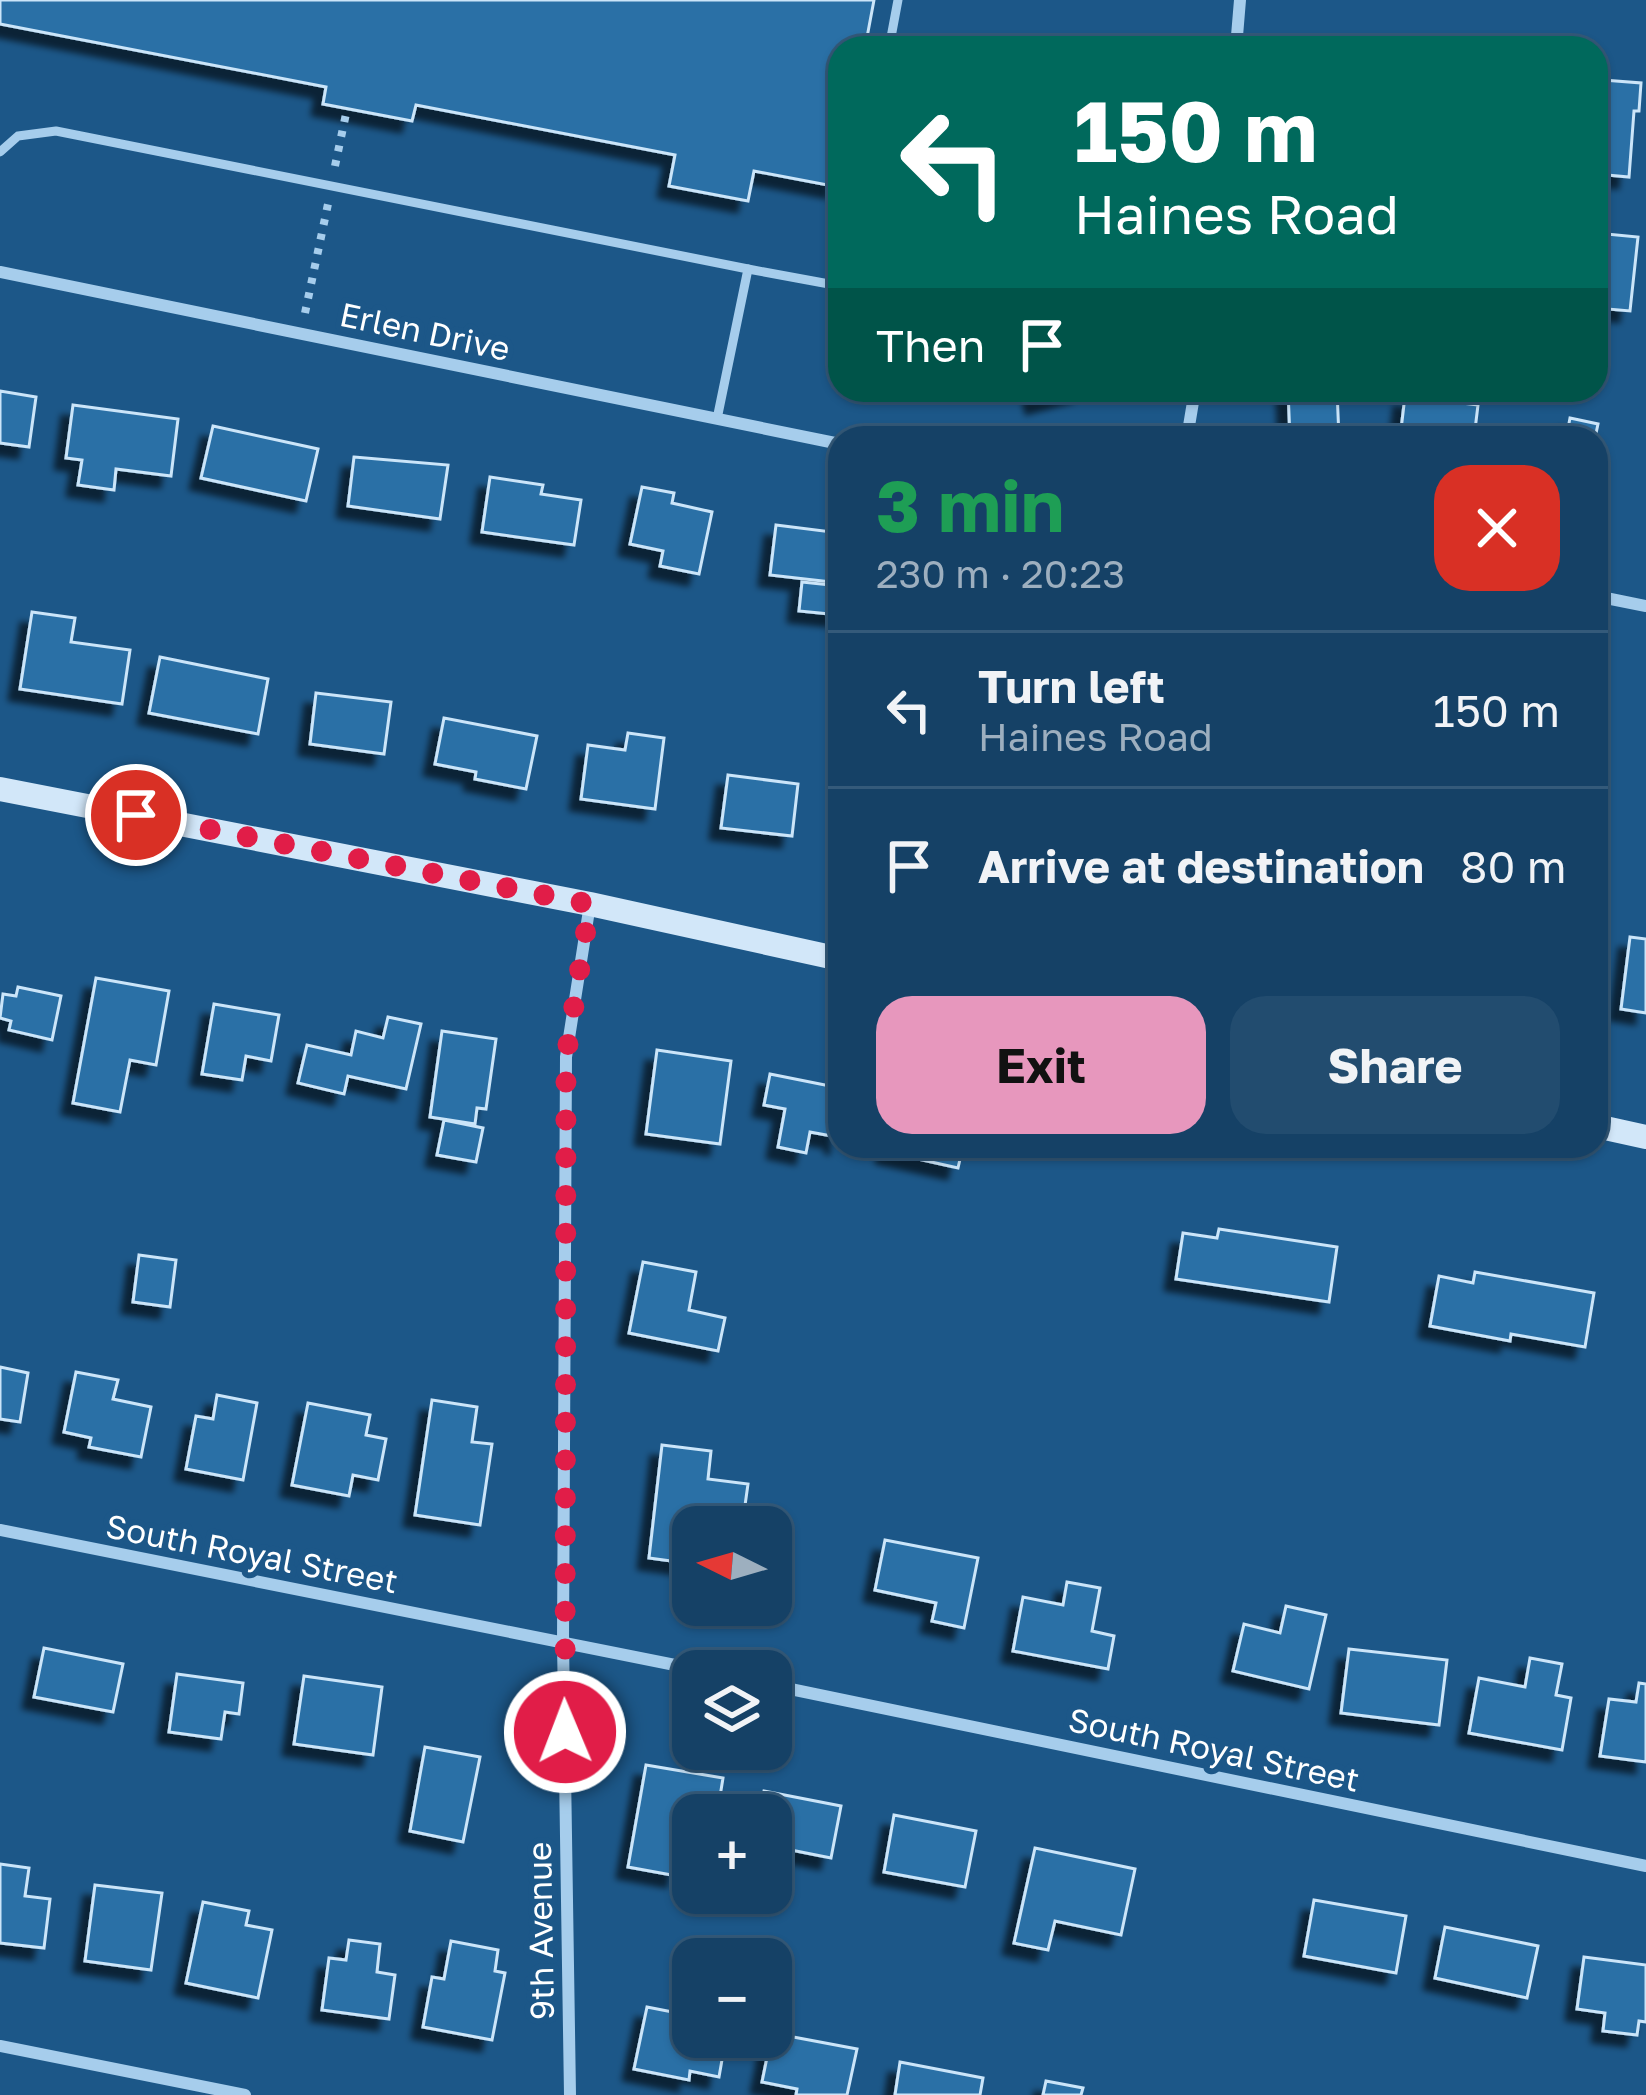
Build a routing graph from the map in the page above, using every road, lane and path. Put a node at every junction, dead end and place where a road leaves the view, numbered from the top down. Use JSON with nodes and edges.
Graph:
{"nodes":[{"id":1,"x":898,"y":0,"type":"edge"},
{"id":2,"x":1240,"y":0,"type":"edge"},
{"id":3,"x":891,"y":36,"type":"edge"},
{"id":4,"x":1237,"y":36,"type":"edge"},
{"id":5,"x":347,"y":109,"type":"dead end"},
{"id":6,"x":0,"y":152,"type":"edge"},
{"id":7,"x":331,"y":186,"type":"junction"},
{"id":8,"x":748,"y":269,"type":"junction"},
{"id":9,"x":0,"y":272,"type":"edge"},
{"id":10,"x":828,"y":284,"type":"edge"},
{"id":11,"x":301,"y":334,"type":"junction"},
{"id":12,"x":717,"y":419,"type":"junction"},
{"id":13,"x":828,"y":442,"type":"edge"},
{"id":14,"x":1608,"y":598,"type":"edge"},
{"id":15,"x":1646,"y":606,"type":"edge"},
{"id":16,"x":0,"y":789,"type":"edge"},
{"id":17,"x":590,"y":904,"type":"junction"},
{"id":18,"x":828,"y":956,"type":"edge"},
{"id":19,"x":1608,"y":1129,"type":"edge"},
{"id":20,"x":1646,"y":1137,"type":"edge"},
{"id":21,"x":0,"y":1530,"type":"edge"},
{"id":22,"x":563,"y":1642,"type":"junction"},
{"id":23,"x":672,"y":1664,"type":"edge"},
{"id":24,"x":792,"y":1689,"type":"edge"},
{"id":25,"x":1646,"y":1866,"type":"edge"},
{"id":26,"x":0,"y":2046,"type":"edge"},
{"id":27,"x":245,"y":2095,"type":"edge"},
{"id":28,"x":570,"y":2095,"type":"edge"}],
"edges":[{"from":1,"to":3,"type":"lane"},
{"from":2,"to":4,"type":"street"},
{"from":5,"to":7,"type":"path"},
{"from":6,"to":7,"type":"lane"},
{"from":7,"to":8,"type":"lane"},
{"from":7,"to":11,"type":"path"},
{"from":8,"to":10,"type":"lane"},
{"from":8,"to":12,"type":"lane"},
{"from":9,"to":11,"type":"street","name":"Erlen Drive"},
{"from":11,"to":12,"type":"street","name":"Erlen Drive"},
{"from":12,"to":13,"type":"street","name":"Erlen Drive"},
{"from":14,"to":15,"type":"street"},
{"from":16,"to":17,"type":"main road"},
{"from":17,"to":18,"type":"main road"},
{"from":17,"to":22,"type":"street","name":"9th Avenue"},
{"from":19,"to":20,"type":"main road"},
{"from":21,"to":22,"type":"street","name":"South Royal Street"},
{"from":22,"to":23,"type":"street","name":"South Royal Street"},
{"from":22,"to":28,"type":"street","name":"9th Avenue"},
{"from":24,"to":25,"type":"street","name":"South Royal Street"},
{"from":26,"to":27,"type":"street"}]}
